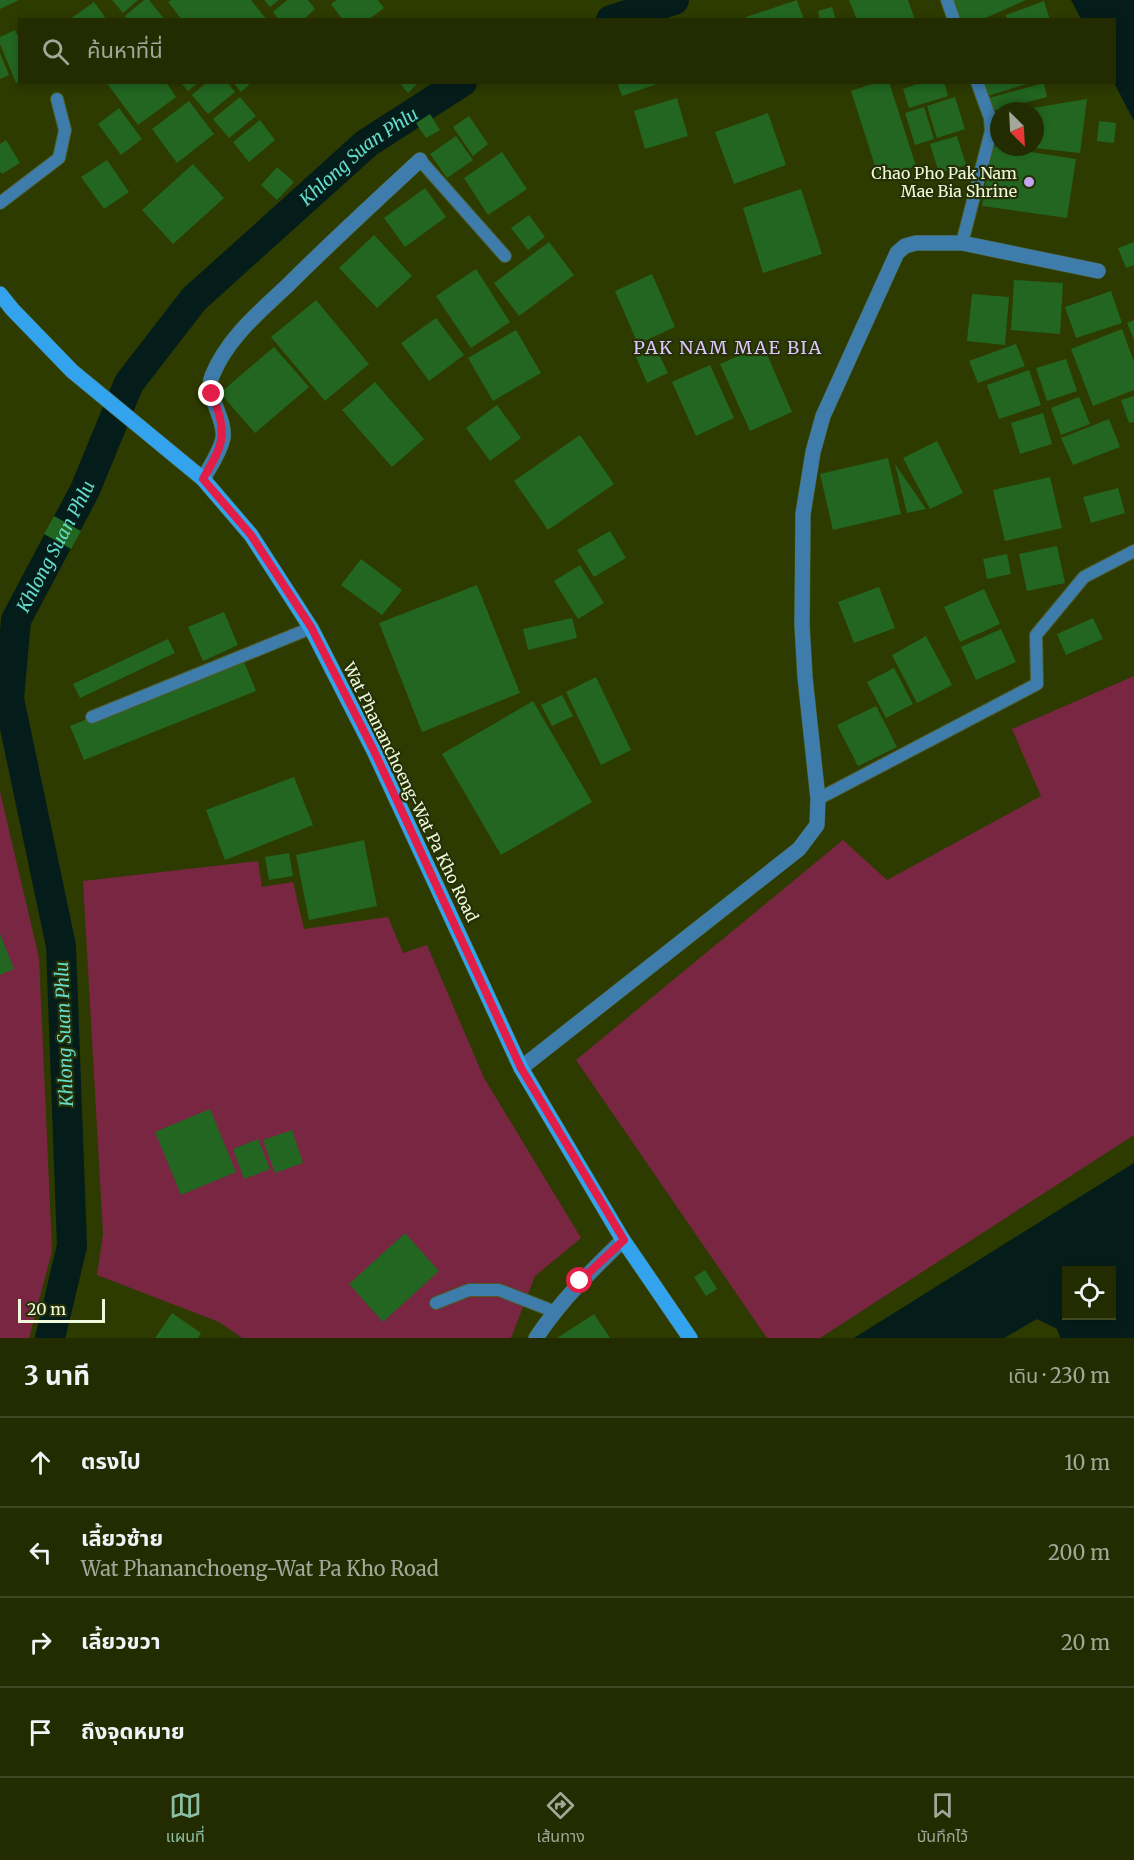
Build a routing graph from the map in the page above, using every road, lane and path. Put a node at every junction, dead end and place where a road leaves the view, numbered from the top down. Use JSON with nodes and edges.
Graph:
{"nodes":[{"id":1,"x":947,"y":0,"type":"edge"},
{"id":2,"x":953,"y":18,"type":"edge"},
{"id":3,"x":978,"y":84,"type":"edge"},
{"id":4,"x":57,"y":99,"type":"dead end"},
{"id":5,"x":420,"y":160,"type":"joint"},
{"id":6,"x":0,"y":203,"type":"edge"},
{"id":7,"x":962,"y":243,"type":"junction"},
{"id":8,"x":505,"y":256,"type":"dead end"},
{"id":9,"x":1098,"y":271,"type":"dead end"},
{"id":10,"x":0,"y":294,"type":"edge"},
{"id":11,"x":203,"y":479,"type":"junction"},
{"id":12,"x":1134,"y":551,"type":"edge"},
{"id":13,"x":311,"y":627,"type":"junction"},
{"id":14,"x":92,"y":717,"type":"dead end"},
{"id":15,"x":818,"y":799,"type":"junction"},
{"id":16,"x":521,"y":1068,"type":"junction"},
{"id":17,"x":624,"y":1240,"type":"junction"},
{"id":18,"x":435,"y":1303,"type":"dead end"},
{"id":19,"x":553,"y":1311,"type":"junction"},
{"id":20,"x":536,"y":1338,"type":"edge"},
{"id":21,"x":690,"y":1338,"type":"edge"}],
"edges":[{"from":1,"to":2,"type":"lane"},
{"from":3,"to":7,"type":"lane"},
{"from":4,"to":6,"type":"lane"},
{"from":5,"to":8,"type":"lane"},
{"from":5,"to":11,"type":"street"},
{"from":7,"to":9,"type":"street"},
{"from":7,"to":15,"type":"street"},
{"from":10,"to":11,"type":"main road","name":"Wat Phananchoeng-Wat Pa Kho Road"},
{"from":11,"to":13,"type":"main road","name":"Wat Phananchoeng-Wat Pa Kho Road"},
{"from":12,"to":15,"type":"lane"},
{"from":13,"to":14,"type":"lane"},
{"from":13,"to":16,"type":"main road","name":"Wat Phananchoeng-Wat Pa Kho Road"},
{"from":15,"to":16,"type":"street"},
{"from":16,"to":17,"type":"main road","name":"Wat Phananchoeng-Wat Pa Kho Road"},
{"from":17,"to":19,"type":"street"},
{"from":17,"to":21,"type":"main road","name":"Wat Phananchoeng-Wat Pa Kho Road"},
{"from":18,"to":19,"type":"lane"},
{"from":19,"to":20,"type":"street"}]}
